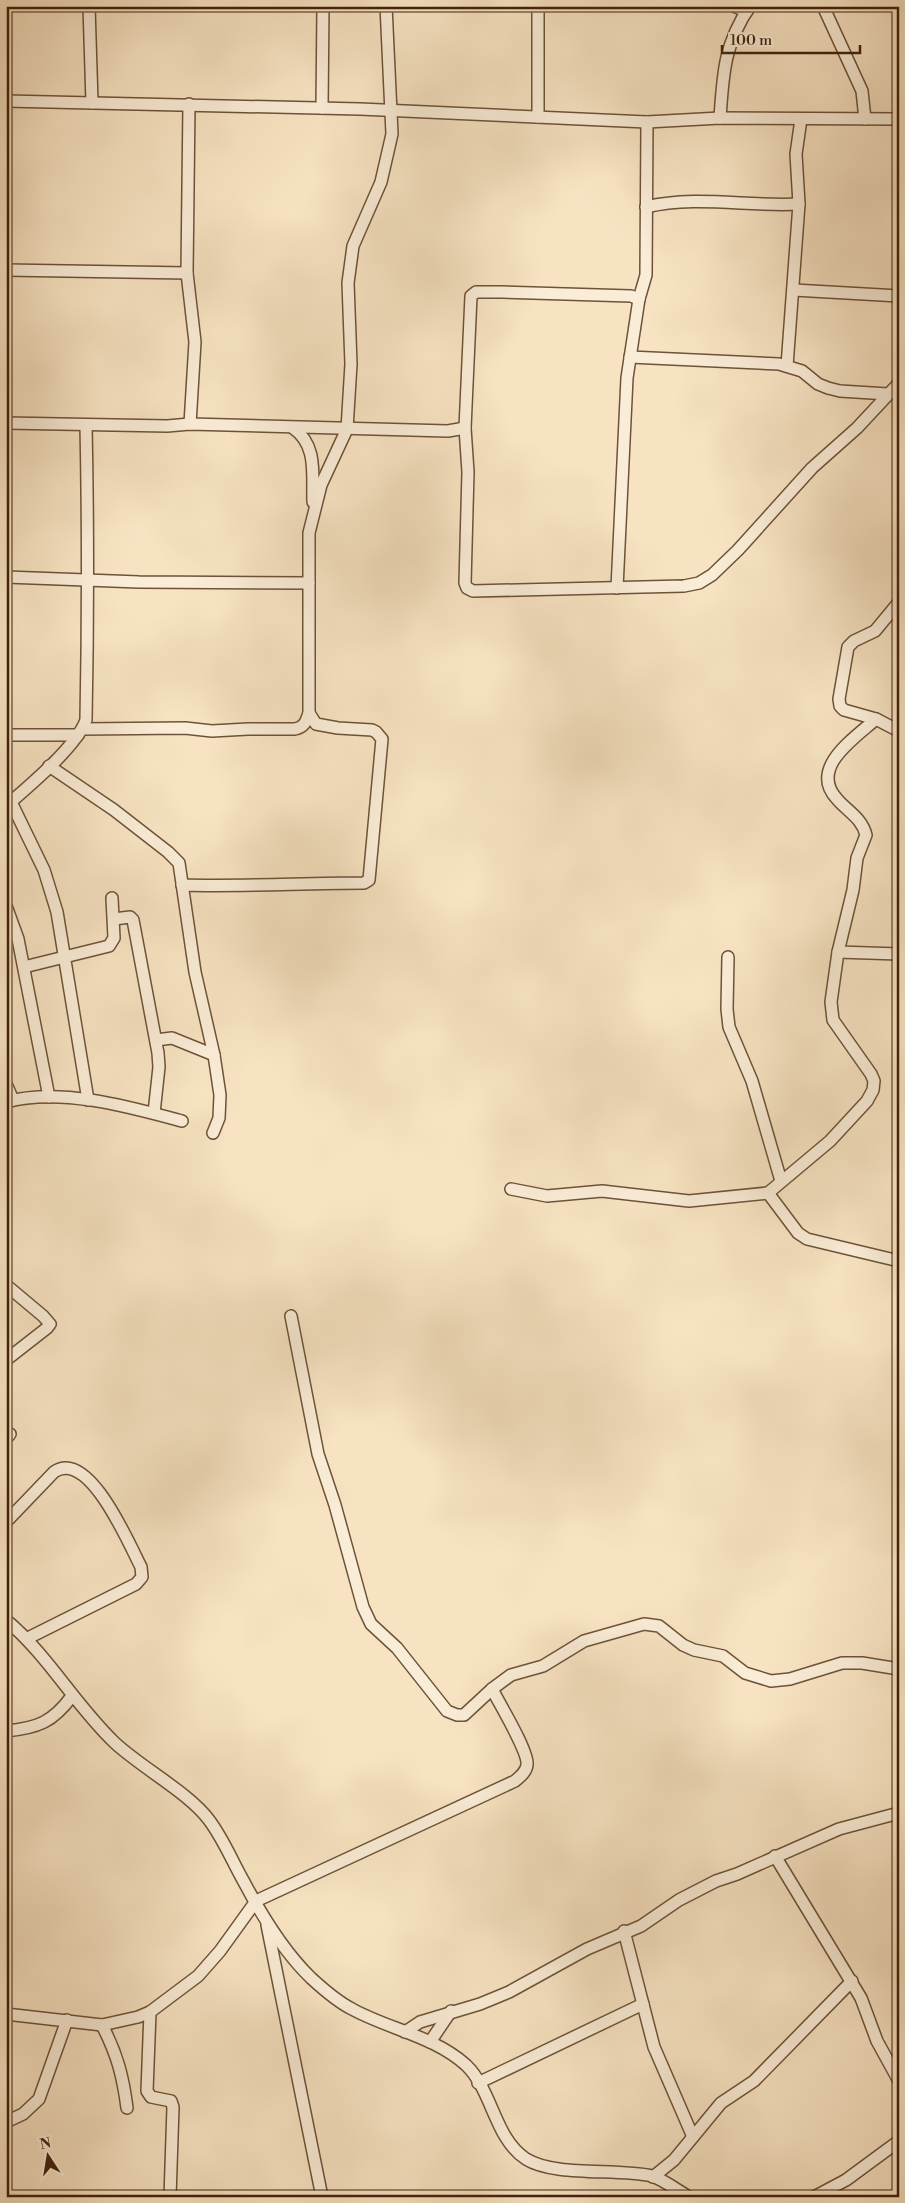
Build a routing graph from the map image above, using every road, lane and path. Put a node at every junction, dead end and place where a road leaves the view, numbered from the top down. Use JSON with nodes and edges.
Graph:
{"nodes":[{"id":1,"x":89,"y":6,"type":"edge"},
{"id":2,"x":323,"y":6,"type":"edge"},
{"id":3,"x":386,"y":6,"type":"edge"},
{"id":4,"x":538,"y":6,"type":"edge"},
{"id":5,"x":733,"y":6,"type":"edge"},
{"id":6,"x":823,"y":6,"type":"edge"},
{"id":7,"x":749,"y":8,"type":"edge"},
{"id":8,"x":6,"y":101,"type":"edge"},
{"id":9,"x":92,"y":103,"type":"junction"},
{"id":10,"x":189,"y":104,"type":"junction"},
{"id":11,"x":322,"y":108,"type":"junction"},
{"id":12,"x":390,"y":111,"type":"junction"},
{"id":13,"x":538,"y":117,"type":"junction"},
{"id":14,"x":720,"y":118,"type":"junction"},
{"id":15,"x":801,"y":119,"type":"junction"},
{"id":16,"x":865,"y":119,"type":"junction"},
{"id":17,"x":899,"y":120,"type":"edge"},
{"id":18,"x":647,"y":122,"type":"junction"},
{"id":19,"x":799,"y":204,"type":"junction"},
{"id":20,"x":646,"y":207,"type":"junction"},
{"id":21,"x":6,"y":270,"type":"edge"},
{"id":22,"x":187,"y":273,"type":"junction"},
{"id":23,"x":794,"y":290,"type":"junction"},
{"id":24,"x":899,"y":296,"type":"edge"},
{"id":25,"x":639,"y":299,"type":"junction"},
{"id":26,"x":630,"y":357,"type":"junction"},
{"id":27,"x":787,"y":366,"type":"junction"},
{"id":28,"x":899,"y":383,"type":"edge"},
{"id":29,"x":888,"y":394,"type":"junction"},
{"id":30,"x":6,"y":423,"type":"edge"},
{"id":31,"x":190,"y":424,"type":"junction"},
{"id":32,"x":86,"y":425,"type":"junction"},
{"id":33,"x":293,"y":428,"type":"junction"},
{"id":34,"x":465,"y":428,"type":"junction"},
{"id":35,"x":347,"y":429,"type":"junction"},
{"id":36,"x":314,"y":514,"type":"junction"},
{"id":37,"x":6,"y":577,"type":"edge"},
{"id":38,"x":88,"y":579,"type":"junction"},
{"id":39,"x":309,"y":583,"type":"junction"},
{"id":40,"x":617,"y":588,"type":"junction"},
{"id":41,"x":899,"y":602,"type":"edge"},
{"id":42,"x":309,"y":712,"type":"junction"},
{"id":43,"x":876,"y":719,"type":"junction"},
{"id":44,"x":899,"y":731,"type":"edge"},
{"id":45,"x":81,"y":732,"type":"junction"},
{"id":46,"x":6,"y":735,"type":"edge"},
{"id":47,"x":49,"y":766,"type":"junction"},
{"id":48,"x":8,"y":804,"type":"edge"},
{"id":49,"x":182,"y":885,"type":"junction"},
{"id":50,"x":112,"y":898,"type":"dead end"},
{"id":51,"x":6,"y":906,"type":"edge"},
{"id":52,"x":114,"y":919,"type":"junction"},
{"id":53,"x":838,"y":952,"type":"junction"},
{"id":54,"x":899,"y":954,"type":"edge"},
{"id":55,"x":66,"y":956,"type":"junction"},
{"id":56,"x":728,"y":957,"type":"dead end"},
{"id":57,"x":24,"y":967,"type":"junction"},
{"id":58,"x":156,"y":1040,"type":"junction"},
{"id":59,"x":214,"y":1055,"type":"junction"},
{"id":60,"x":6,"y":1084,"type":"edge"},
{"id":61,"x":49,"y":1097,"type":"junction"},
{"id":62,"x":88,"y":1100,"type":"junction"},
{"id":63,"x":10,"y":1101,"type":"edge"},
{"id":64,"x":154,"y":1113,"type":"junction"},
{"id":65,"x":182,"y":1121,"type":"dead end"},
{"id":66,"x":213,"y":1132,"type":"dead end"},
{"id":67,"x":781,"y":1181,"type":"junction"},
{"id":68,"x":511,"y":1188,"type":"dead end"},
{"id":69,"x":768,"y":1193,"type":"junction"},
{"id":70,"x":899,"y":1261,"type":"edge"},
{"id":71,"x":6,"y":1285,"type":"edge"},
{"id":72,"x":291,"y":1316,"type":"dead end"},
{"id":73,"x":6,"y":1360,"type":"edge"},
{"id":74,"x":6,"y":1522,"type":"edge"},
{"id":75,"x":6,"y":1620,"type":"edge"},
{"id":76,"x":28,"y":1638,"type":"junction"},
{"id":77,"x":899,"y":1669,"type":"edge"},
{"id":78,"x":492,"y":1689,"type":"junction"},
{"id":79,"x":72,"y":1696,"type":"junction"},
{"id":80,"x":6,"y":1731,"type":"edge"},
{"id":81,"x":899,"y":1814,"type":"edge"},
{"id":82,"x":775,"y":1856,"type":"junction"},
{"id":83,"x":256,"y":1901,"type":"junction"},
{"id":84,"x":266,"y":1921,"type":"junction"},
{"id":85,"x":624,"y":1931,"type":"junction"},
{"id":86,"x":852,"y":1981,"type":"junction"},
{"id":87,"x":643,"y":2004,"type":"junction"},
{"id":88,"x":451,"y":2011,"type":"junction"},
{"id":89,"x":150,"y":2012,"type":"junction"},
{"id":90,"x":6,"y":2014,"type":"edge"},
{"id":91,"x":67,"y":2020,"type":"junction"},
{"id":92,"x":102,"y":2025,"type":"junction"},
{"id":93,"x":405,"y":2032,"type":"junction"},
{"id":94,"x":430,"y":2042,"type":"junction"},
{"id":95,"x":899,"y":2081,"type":"edge"},
{"id":96,"x":478,"y":2083,"type":"junction"},
{"id":97,"x":127,"y":2108,"type":"dead end"},
{"id":98,"x":6,"y":2122,"type":"edge"},
{"id":99,"x":693,"y":2137,"type":"junction"},
{"id":100,"x":899,"y":2141,"type":"edge"},
{"id":101,"x":653,"y":2177,"type":"junction"},
{"id":102,"x":170,"y":2197,"type":"edge"},
{"id":103,"x":322,"y":2197,"type":"edge"},
{"id":104,"x":688,"y":2197,"type":"edge"},
{"id":105,"x":814,"y":2197,"type":"edge"}],
"edges":[{"from":1,"to":9,"type":"street"},
{"from":2,"to":11,"type":"street"},
{"from":3,"to":12,"type":"street"},
{"from":4,"to":13,"type":"street"},
{"from":5,"to":7,"type":"street"},
{"from":6,"to":16,"type":"street"},
{"from":7,"to":14,"type":"street"},
{"from":8,"to":9,"type":"street"},
{"from":9,"to":10,"type":"street"},
{"from":10,"to":11,"type":"street"},
{"from":10,"to":22,"type":"street"},
{"from":11,"to":12,"type":"street"},
{"from":12,"to":13,"type":"street"},
{"from":12,"to":35,"type":"street"},
{"from":13,"to":18,"type":"street"},
{"from":14,"to":15,"type":"street"},
{"from":14,"to":18,"type":"street"},
{"from":15,"to":16,"type":"street"},
{"from":15,"to":19,"type":"street"},
{"from":16,"to":17,"type":"street"},
{"from":18,"to":20,"type":"street"},
{"from":19,"to":20,"type":"street"},
{"from":19,"to":23,"type":"street"},
{"from":20,"to":25,"type":"street"},
{"from":21,"to":22,"type":"street"},
{"from":22,"to":31,"type":"street"},
{"from":23,"to":24,"type":"street"},
{"from":23,"to":27,"type":"street"},
{"from":25,"to":26,"type":"street"},
{"from":25,"to":34,"type":"street"},
{"from":26,"to":27,"type":"street"},
{"from":26,"to":40,"type":"street"},
{"from":27,"to":29,"type":"street"},
{"from":28,"to":29,"type":"street"},
{"from":29,"to":40,"type":"street"},
{"from":30,"to":32,"type":"street"},
{"from":31,"to":32,"type":"street"},
{"from":31,"to":33,"type":"street"},
{"from":32,"to":38,"type":"street"},
{"from":33,"to":35,"type":"street"},
{"from":33,"to":36,"type":"street"},
{"from":34,"to":35,"type":"street"},
{"from":34,"to":40,"type":"street"},
{"from":35,"to":36,"type":"street"},
{"from":36,"to":39,"type":"street"},
{"from":37,"to":38,"type":"street"},
{"from":38,"to":39,"type":"street"},
{"from":38,"to":45,"type":"street"},
{"from":39,"to":42,"type":"street"},
{"from":41,"to":43,"type":"street"},
{"from":42,"to":45,"type":"street"},
{"from":42,"to":49,"type":"street"},
{"from":43,"to":44,"type":"street"},
{"from":43,"to":53,"type":"street"},
{"from":45,"to":46,"type":"street"},
{"from":45,"to":47,"type":"street"},
{"from":47,"to":48,"type":"street"},
{"from":47,"to":49,"type":"street"},
{"from":48,"to":55,"type":"street"},
{"from":49,"to":59,"type":"street"},
{"from":50,"to":52,"type":"street"},
{"from":51,"to":57,"type":"street"},
{"from":52,"to":55,"type":"street"},
{"from":52,"to":58,"type":"street"},
{"from":53,"to":54,"type":"street"},
{"from":53,"to":67,"type":"street"},
{"from":55,"to":57,"type":"street"},
{"from":55,"to":62,"type":"street"},
{"from":56,"to":67,"type":"street"},
{"from":57,"to":61,"type":"street"},
{"from":58,"to":59,"type":"street"},
{"from":58,"to":64,"type":"street"},
{"from":59,"to":66,"type":"street"},
{"from":60,"to":63,"type":"street"},
{"from":61,"to":62,"type":"street"},
{"from":61,"to":63,"type":"street"},
{"from":62,"to":64,"type":"street"},
{"from":64,"to":65,"type":"street"},
{"from":67,"to":69,"type":"street"},
{"from":68,"to":69,"type":"street"},
{"from":69,"to":70,"type":"street"},
{"from":71,"to":73,"type":"street"},
{"from":72,"to":78,"type":"street"},
{"from":74,"to":76,"type":"street"},
{"from":75,"to":76,"type":"street"},
{"from":76,"to":79,"type":"street"},
{"from":77,"to":78,"type":"street"},
{"from":78,"to":83,"type":"street"},
{"from":79,"to":80,"type":"street"},
{"from":79,"to":83,"type":"street"},
{"from":81,"to":82,"type":"street"},
{"from":82,"to":85,"type":"street"},
{"from":82,"to":86,"type":"street"},
{"from":83,"to":84,"type":"street"},
{"from":83,"to":89,"type":"street"},
{"from":84,"to":93,"type":"street"},
{"from":84,"to":103,"type":"street"},
{"from":85,"to":87,"type":"street"},
{"from":85,"to":88,"type":"street"},
{"from":86,"to":95,"type":"street"},
{"from":86,"to":99,"type":"street"},
{"from":87,"to":96,"type":"street"},
{"from":87,"to":99,"type":"street"},
{"from":88,"to":93,"type":"street"},
{"from":88,"to":94,"type":"street"},
{"from":89,"to":92,"type":"street"},
{"from":89,"to":102,"type":"street"},
{"from":90,"to":91,"type":"street"},
{"from":91,"to":92,"type":"street"},
{"from":91,"to":98,"type":"street"},
{"from":92,"to":97,"type":"street"},
{"from":93,"to":94,"type":"street"},
{"from":94,"to":96,"type":"street"},
{"from":96,"to":101,"type":"street"},
{"from":99,"to":101,"type":"street"},
{"from":100,"to":105,"type":"street"},
{"from":101,"to":104,"type":"street"}]}
